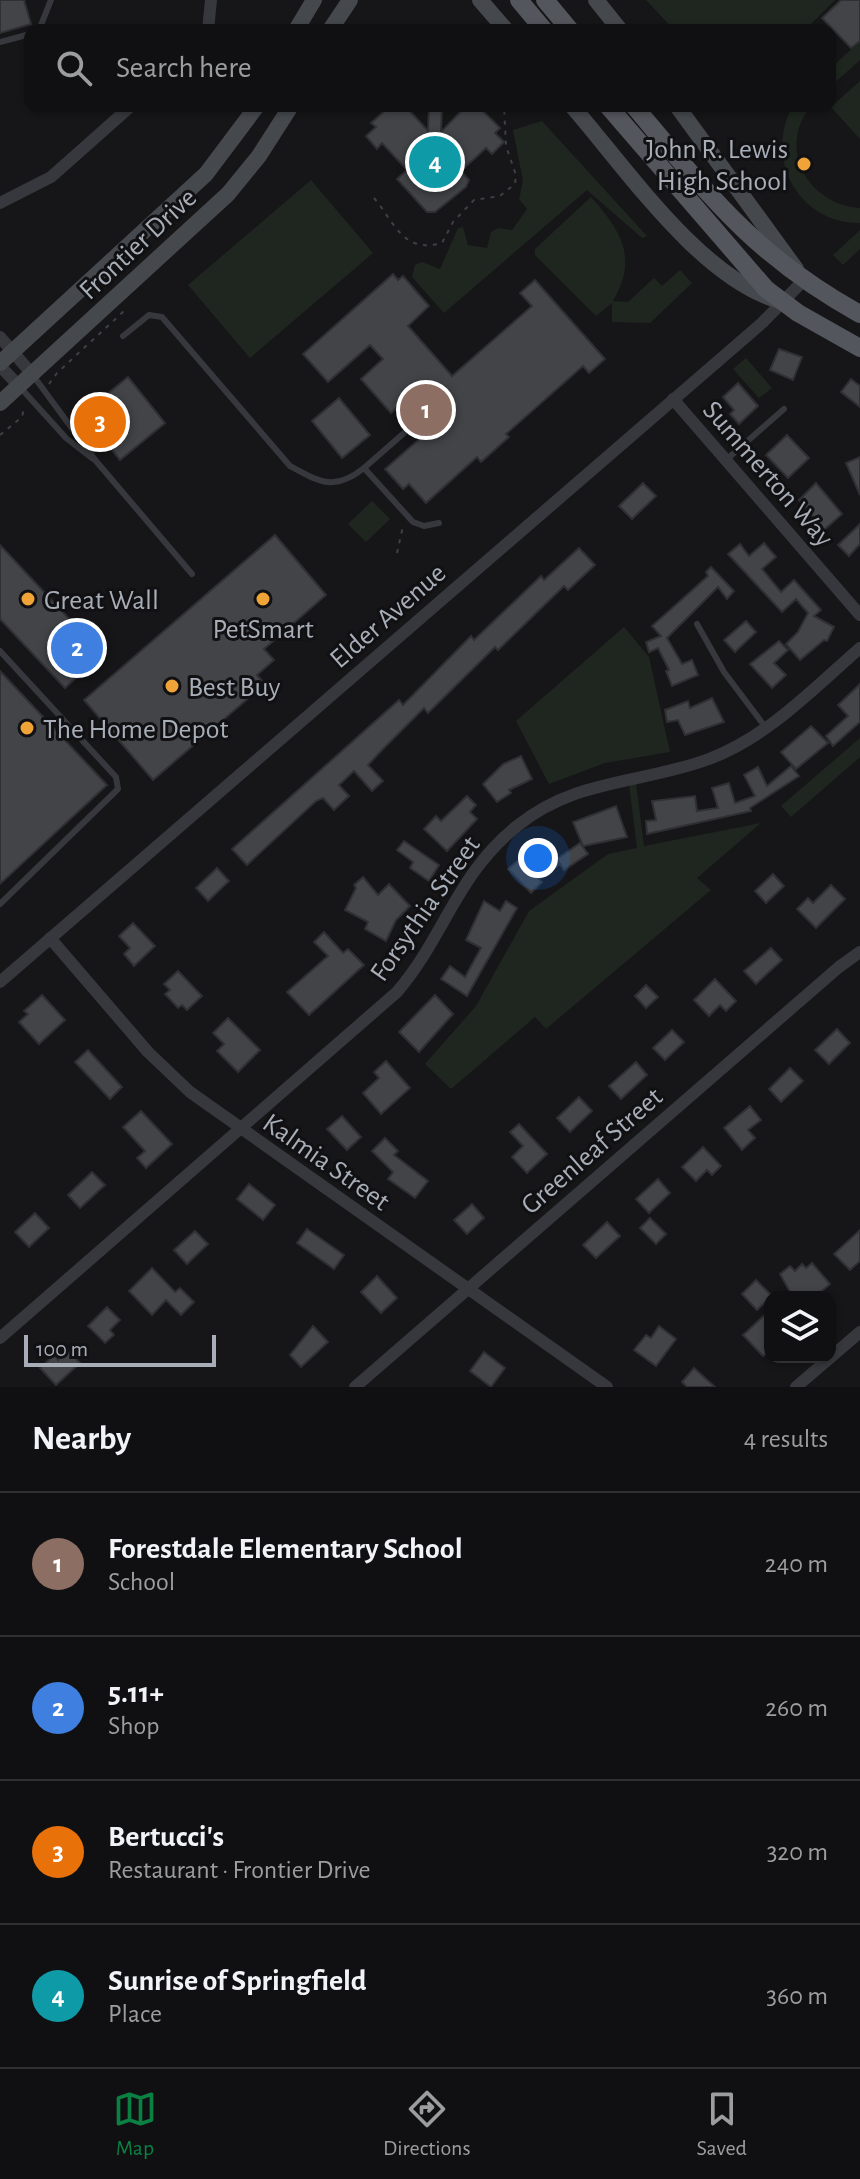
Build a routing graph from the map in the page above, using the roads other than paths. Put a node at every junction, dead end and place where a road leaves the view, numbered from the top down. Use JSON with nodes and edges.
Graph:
{"nodes":[{"id":1,"x":51,"y":0,"type":"edge"},
{"id":2,"x":211,"y":0,"type":"edge"},
{"id":3,"x":314,"y":0,"type":"edge"},
{"id":4,"x":350,"y":0,"type":"edge"},
{"id":5,"x":480,"y":0,"type":"edge"},
{"id":6,"x":519,"y":0,"type":"edge"},
{"id":7,"x":545,"y":0,"type":"edge"},
{"id":8,"x":596,"y":0,"type":"edge"},
{"id":9,"x":41,"y":24,"type":"edge"},
{"id":10,"x":209,"y":24,"type":"edge"},
{"id":11,"x":300,"y":24,"type":"edge"},
{"id":12,"x":334,"y":24,"type":"edge"},
{"id":13,"x":501,"y":24,"type":"edge"},
{"id":14,"x":539,"y":24,"type":"edge"},
{"id":15,"x":565,"y":24,"type":"edge"},
{"id":16,"x":615,"y":24,"type":"edge"},
{"id":17,"x":24,"y":36,"type":"edge"},
{"id":18,"x":0,"y":42,"type":"edge"},
{"id":19,"x":124,"y":112,"type":"edge"},
{"id":20,"x":252,"y":112,"type":"edge"},
{"id":21,"x":287,"y":112,"type":"edge"},
{"id":22,"x":577,"y":112,"type":"edge"},
{"id":23,"x":613,"y":112,"type":"edge"},
{"id":24,"x":639,"y":112,"type":"edge"},
{"id":25,"x":681,"y":112,"type":"edge"},
{"id":26,"x":0,"y":203,"type":"edge"},
{"id":27,"x":803,"y":281,"type":"junction"},
{"id":28,"x":782,"y":302,"type":"junction"},
{"id":29,"x":860,"y":314,"type":"edge"},
{"id":30,"x":123,"y":336,"type":"dead end"},
{"id":31,"x":0,"y":337,"type":"edge"},
{"id":32,"x":860,"y":348,"type":"edge"},
{"id":33,"x":13,"y":351,"type":"junction"},
{"id":34,"x":0,"y":364,"type":"edge"},
{"id":35,"x":32,"y":374,"type":"junction"},
{"id":36,"x":19,"y":386,"type":"junction"},
{"id":37,"x":673,"y":399,"type":"junction"},
{"id":38,"x":0,"y":403,"type":"edge"},
{"id":39,"x":784,"y":409,"type":"dead end"},
{"id":40,"x":404,"y":433,"type":"dead end"},
{"id":41,"x":726,"y":460,"type":"junction"},
{"id":42,"x":96,"y":461,"type":"junction"},
{"id":43,"x":364,"y":468,"type":"junction"},
{"id":44,"x":439,"y":523,"type":"dead end"},
{"id":45,"x":192,"y":574,"type":"dead end"},
{"id":46,"x":860,"y":615,"type":"edge"},
{"id":47,"x":697,"y":624,"type":"dead end"},
{"id":48,"x":860,"y":648,"type":"edge"},
{"id":49,"x":0,"y":651,"type":"edge"},
{"id":50,"x":766,"y":728,"type":"junction"},
{"id":51,"x":0,"y":904,"type":"edge"},
{"id":52,"x":50,"y":938,"type":"junction"},
{"id":53,"x":860,"y":952,"type":"edge"},
{"id":54,"x":0,"y":982,"type":"edge"},
{"id":55,"x":240,"y":1130,"type":"junction"},
{"id":56,"x":468,"y":1290,"type":"junction"},
{"id":57,"x":860,"y":1332,"type":"edge"},
{"id":58,"x":0,"y":1338,"type":"edge"},
{"id":59,"x":355,"y":1387,"type":"edge"},
{"id":60,"x":607,"y":1387,"type":"edge"},
{"id":61,"x":796,"y":1387,"type":"edge"}],
"edges":[{"from":1,"to":9,"type":"lane"},
{"from":2,"to":10,"type":"street"},
{"from":3,"to":11,"type":"main road"},
{"from":4,"to":12,"type":"main road"},
{"from":5,"to":13,"type":"main road"},
{"from":6,"to":14,"type":"main road"},
{"from":7,"to":15,"type":"main road"},
{"from":8,"to":16,"type":"main road"},
{"from":17,"to":18,"type":"lane"},
{"from":19,"to":26,"type":"street"},
{"from":20,"to":33,"type":"main road","name":"Frontier Drive"},
{"from":21,"to":35,"type":"main road","name":"Frontier Drive"},
{"from":22,"to":28,"type":"main road"},
{"from":23,"to":28,"type":"main road"},
{"from":24,"to":27,"type":"main road"},
{"from":25,"to":27,"type":"main road"},
{"from":27,"to":28,"type":"street","name":"Elder Avenue"},
{"from":27,"to":29,"type":"main road"},
{"from":28,"to":32,"type":"main road"},
{"from":28,"to":37,"type":"street","name":"Elder Avenue"},
{"from":30,"to":43,"type":"lane"},
{"from":31,"to":33,"type":"street"},
{"from":33,"to":34,"type":"main road","name":"Frontier Drive"},
{"from":33,"to":35,"type":"street"},
{"from":34,"to":36,"type":"street"},
{"from":35,"to":36,"type":"main road","name":"Frontier Drive"},
{"from":35,"to":42,"type":"lane"},
{"from":36,"to":38,"type":"main road","name":"Frontier Drive"},
{"from":36,"to":42,"type":"lane"},
{"from":37,"to":41,"type":"street","name":"Summerton Way"},
{"from":37,"to":52,"type":"street","name":"Elder Avenue"},
{"from":39,"to":41,"type":"lane"},
{"from":40,"to":43,"type":"lane"},
{"from":41,"to":46,"type":"street","name":"Summerton Way"},
{"from":42,"to":45,"type":"lane"},
{"from":43,"to":44,"type":"lane"},
{"from":47,"to":50,"type":"lane"},
{"from":48,"to":50,"type":"street","name":"Forsythia Street"},
{"from":49,"to":51,"type":"lane"},
{"from":50,"to":55,"type":"street","name":"Forsythia Street"},
{"from":52,"to":54,"type":"street","name":"Elder Avenue"},
{"from":52,"to":55,"type":"street","name":"Kalmia Street"},
{"from":53,"to":56,"type":"street","name":"Greenleaf Street"},
{"from":55,"to":56,"type":"street","name":"Kalmia Street"},
{"from":55,"to":58,"type":"street","name":"Forsythia Street"},
{"from":56,"to":59,"type":"street","name":"Greenleaf Street"},
{"from":56,"to":60,"type":"street","name":"Kalmia Street"},
{"from":57,"to":61,"type":"street"}]}
